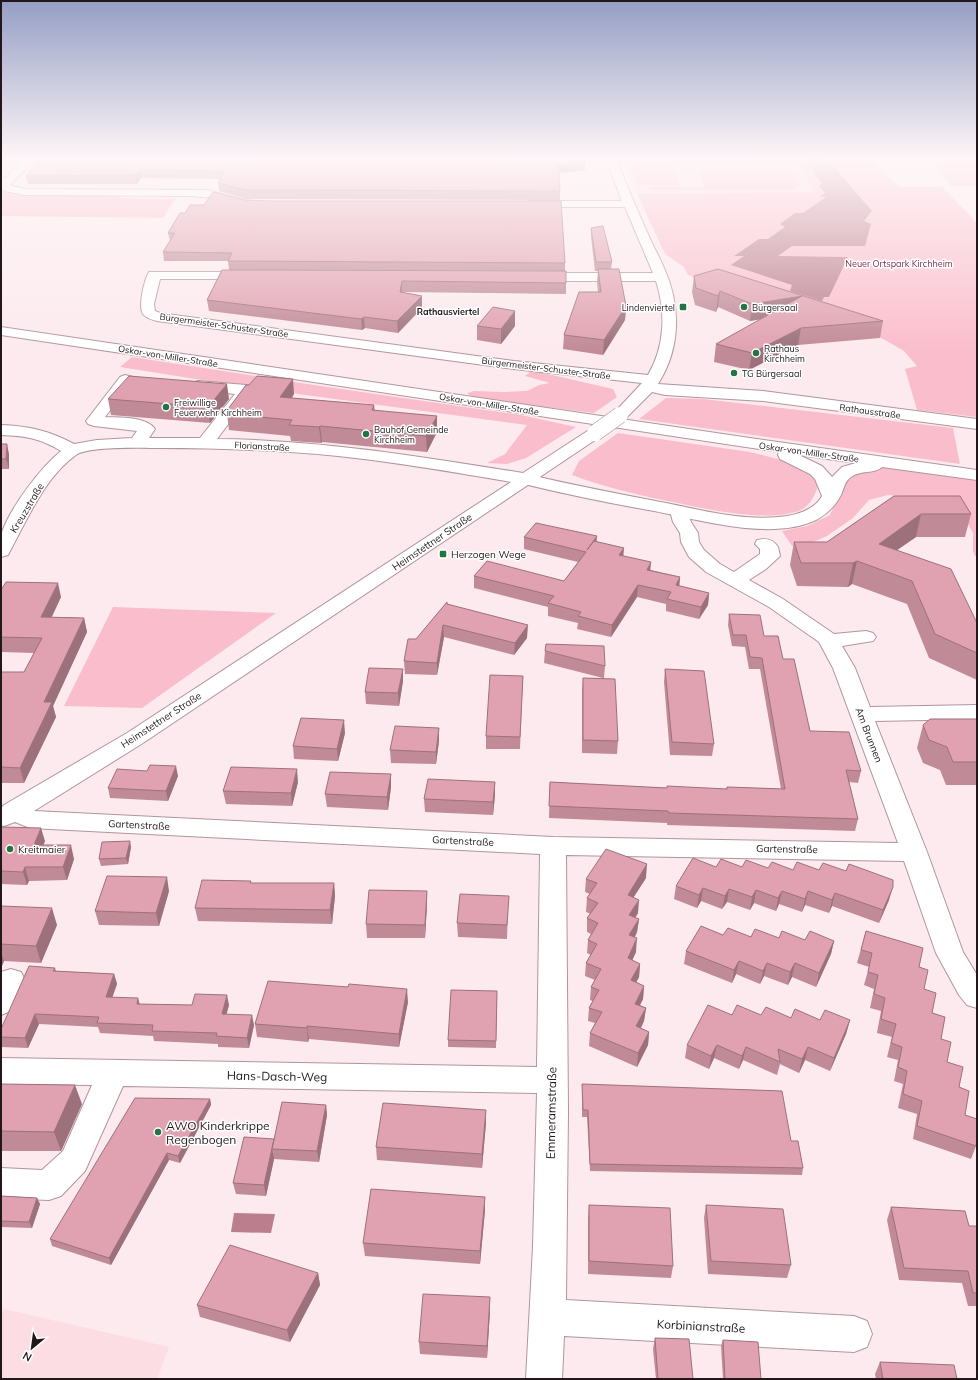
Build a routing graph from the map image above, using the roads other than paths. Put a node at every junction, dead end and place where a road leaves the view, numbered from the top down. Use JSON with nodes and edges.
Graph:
{"nodes":[{"id":1,"x":637,"y":223,"type":"edge"},
{"id":2,"x":263,"y":276,"type":"edge"},
{"id":3,"x":522,"y":277,"type":"edge"},
{"id":4,"x":661,"y":277,"type":"junction"},
{"id":5,"x":1,"y":331,"type":"edge"},
{"id":6,"x":652,"y":380,"type":"junction"},
{"id":7,"x":141,"y":381,"type":"edge"},
{"id":8,"x":186,"y":385,"type":"edge"},
{"id":9,"x":977,"y":424,"type":"edge"},
{"id":10,"x":1,"y":430,"type":"edge"},
{"id":11,"x":137,"y":443,"type":"junction"},
{"id":12,"x":205,"y":443,"type":"junction"},
{"id":13,"x":750,"y":444,"type":"junction"},
{"id":14,"x":72,"y":450,"type":"junction"},
{"id":15,"x":892,"y":463,"type":"junction"},
{"id":16,"x":977,"y":475,"type":"edge"},
{"id":17,"x":526,"y":479,"type":"junction"},
{"id":18,"x":831,"y":495,"type":"junction"},
{"id":19,"x":679,"y":511,"type":"junction"},
{"id":20,"x":711,"y":516,"type":"junction"},
{"id":21,"x":689,"y":533,"type":"junction"},
{"id":22,"x":764,"y":544,"type":"dead end"},
{"id":23,"x":1,"y":552,"type":"edge"},
{"id":24,"x":735,"y":580,"type":"junction"},
{"id":25,"x":866,"y":637,"type":"dead end"},
{"id":26,"x":829,"y":642,"type":"junction"},
{"id":27,"x":977,"y":712,"type":"edge"},
{"id":28,"x":860,"y":714,"type":"junction"},
{"id":29,"x":7,"y":815,"type":"edge"},
{"id":30,"x":553,"y":846,"type":"junction"},
{"id":31,"x":914,"y":852,"type":"junction"},
{"id":32,"x":977,"y":997,"type":"edge"},
{"id":33,"x":1,"y":1071,"type":"edge"},
{"id":34,"x":113,"y":1073,"type":"junction"},
{"id":35,"x":552,"y":1080,"type":"junction"},
{"id":36,"x":1,"y":1183,"type":"edge"},
{"id":37,"x":548,"y":1317,"type":"junction"},
{"id":38,"x":854,"y":1334,"type":"dead end"},
{"id":39,"x":544,"y":1379,"type":"edge"}],
"edges":[{"from":1,"to":4,"type":"street","name":"Heimstettner Straße"},
{"from":2,"to":6,"type":"street","name":"Bürgermeister-Schuster-Straße"},
{"from":3,"to":4,"type":"street"},
{"from":4,"to":6,"type":"street","name":"Heimstettner Straße"},
{"from":5,"to":13,"type":"street","name":"Oskar-von-Miller-Straße"},
{"from":6,"to":9,"type":"street","name":"Rathausstraße"},
{"from":6,"to":17,"type":"street","name":"Heimstettner Straße","bridge":true},
{"from":7,"to":11,"type":"street"},
{"from":8,"to":12,"type":"street"},
{"from":10,"to":14,"type":"street"},
{"from":11,"to":12,"type":"street","name":"Florianstraße"},
{"from":11,"to":14,"type":"street","name":"Florianstraße"},
{"from":12,"to":17,"type":"street","name":"Florianstraße"},
{"from":13,"to":15,"type":"street","name":"Oskar-von-Miller-Straße"},
{"from":13,"to":18,"type":"street"},
{"from":14,"to":23,"type":"street","name":"Kreuzstraße"},
{"from":15,"to":16,"type":"street","name":"Oskar-von-Miller-Straße"},
{"from":15,"to":18,"type":"street","name":"Florianstraße"},
{"from":17,"to":19,"type":"street","name":"Florianstraße"},
{"from":17,"to":29,"type":"street","name":"Heimstettner Straße"},
{"from":18,"to":20,"type":"street","name":"Florianstraße"},
{"from":19,"to":20,"type":"street","name":"Florianstraße"},
{"from":19,"to":21,"type":"street","name":"Am Brunnen"},
{"from":20,"to":21,"type":"street"},
{"from":21,"to":24,"type":"street","name":"Am Brunnen"},
{"from":22,"to":24,"type":"street"},
{"from":24,"to":26,"type":"street","name":"Am Brunnen"},
{"from":25,"to":26,"type":"street"},
{"from":26,"to":28,"type":"street","name":"Am Brunnen"},
{"from":27,"to":28,"type":"street"},
{"from":28,"to":31,"type":"street","name":"Am Brunnen"},
{"from":29,"to":30,"type":"street","name":"Gartenstraße"},
{"from":30,"to":31,"type":"street","name":"Gartenstraße"},
{"from":30,"to":35,"type":"street","name":"Emmeramstraße"},
{"from":31,"to":32,"type":"street","name":"Am Brunnen"},
{"from":33,"to":34,"type":"street","name":"Hans-Dasch-Weg"},
{"from":34,"to":35,"type":"street","name":"Hans-Dasch-Weg"},
{"from":34,"to":36,"type":"street"},
{"from":35,"to":37,"type":"street","name":"Emmeramstraße"},
{"from":37,"to":38,"type":"street","name":"Korbinianstraße"},
{"from":37,"to":39,"type":"street","name":"Emmeramstraße"}]}
